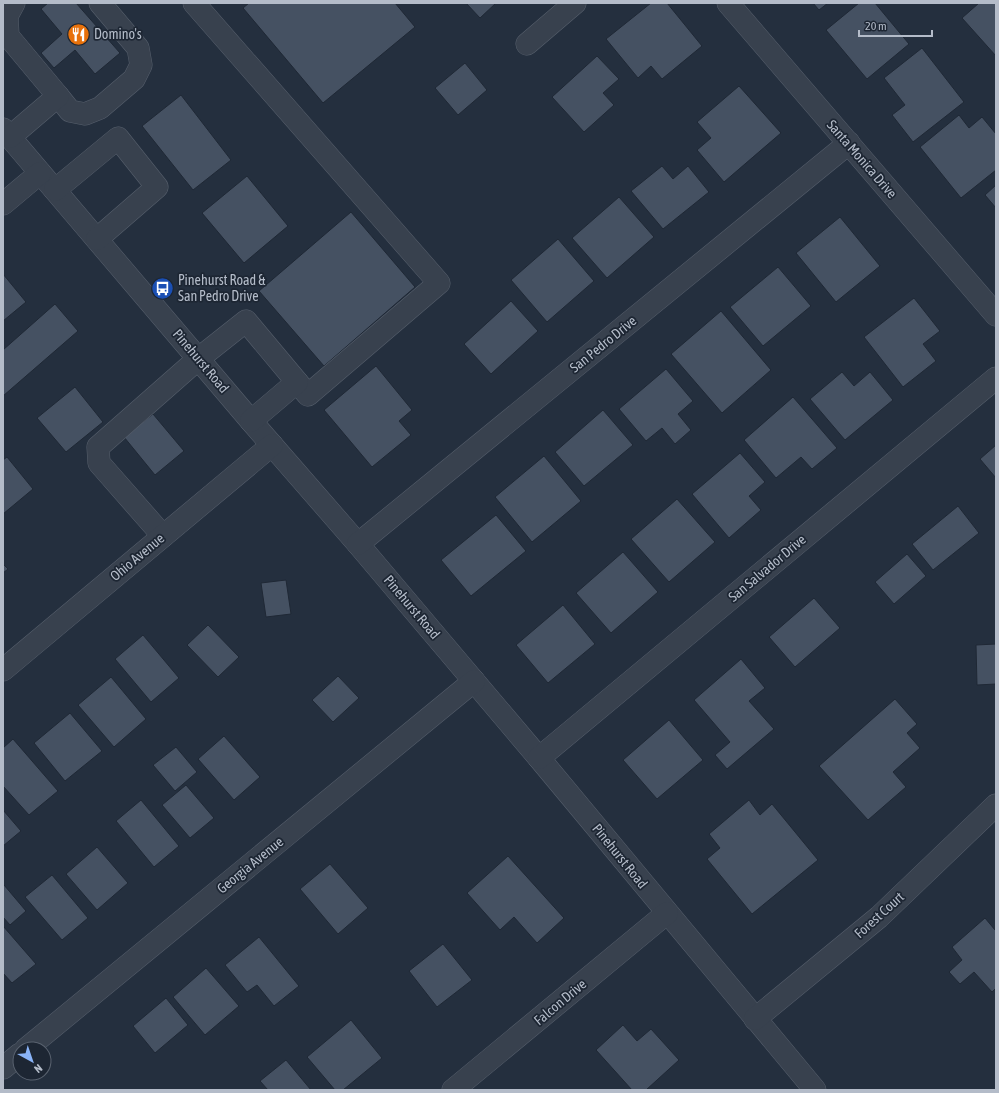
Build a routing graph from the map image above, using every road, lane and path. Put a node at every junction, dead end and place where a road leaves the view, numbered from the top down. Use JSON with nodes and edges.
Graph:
{"nodes":[{"id":1,"x":14,"y":3,"type":"edge"},
{"id":2,"x":100,"y":3,"type":"edge"},
{"id":3,"x":194,"y":3,"type":"edge"},
{"id":4,"x":575,"y":3,"type":"edge"},
{"id":5,"x":728,"y":3,"type":"edge"},
{"id":6,"x":527,"y":44,"type":"dead end"},
{"id":7,"x":58,"y":96,"type":"junction"},
{"id":8,"x":6,"y":133,"type":"edge"},
{"id":9,"x":849,"y":143,"type":"junction"},
{"id":10,"x":40,"y":173,"type":"junction"},
{"id":11,"x":55,"y":190,"type":"junction"},
{"id":12,"x":3,"y":204,"type":"edge"},
{"id":13,"x":97,"y":239,"type":"junction"},
{"id":14,"x":996,"y":315,"type":"edge"},
{"id":15,"x":198,"y":359,"type":"junction"},
{"id":16,"x":996,"y":378,"type":"edge"},
{"id":17,"x":303,"y":389,"type":"junction"},
{"id":18,"x":251,"y":421,"type":"junction"},
{"id":19,"x":272,"y":445,"type":"junction"},
{"id":20,"x":163,"y":536,"type":"junction"},
{"id":21,"x":358,"y":544,"type":"junction"},
{"id":22,"x":3,"y":670,"type":"edge"},
{"id":23,"x":474,"y":681,"type":"junction"},
{"id":24,"x":539,"y":758,"type":"junction"},
{"id":25,"x":996,"y":805,"type":"edge"},
{"id":26,"x":667,"y":913,"type":"junction"},
{"id":27,"x":755,"y":1018,"type":"junction"},
{"id":28,"x":36,"y":1041,"type":"edge"},
{"id":29,"x":12,"y":1061,"type":"edge"},
{"id":30,"x":3,"y":1068,"type":"edge"},
{"id":31,"x":453,"y":1090,"type":"edge"},
{"id":32,"x":815,"y":1090,"type":"edge"}],
"edges":[{"from":1,"to":7,"type":"street"},
{"from":2,"to":7,"type":"street"},
{"from":3,"to":17,"type":"street"},
{"from":4,"to":6,"type":"street"},
{"from":5,"to":9,"type":"street","name":"Santa Monica Drive"},
{"from":7,"to":8,"type":"street"},
{"from":8,"to":10,"type":"street","name":"Pinehurst Road"},
{"from":9,"to":14,"type":"street","name":"Santa Monica Drive"},
{"from":9,"to":21,"type":"street","name":"San Pedro Drive"},
{"from":10,"to":11,"type":"street","name":"Pinehurst Road"},
{"from":10,"to":12,"type":"street"},
{"from":11,"to":13,"type":"street","name":"Pinehurst Road"},
{"from":11,"to":13,"type":"street"},
{"from":13,"to":15,"type":"street","name":"Pinehurst Road"},
{"from":15,"to":17,"type":"street"},
{"from":15,"to":18,"type":"street","name":"Pinehurst Road"},
{"from":15,"to":20,"type":"street"},
{"from":16,"to":24,"type":"street","name":"San Salvador Drive"},
{"from":17,"to":18,"type":"street"},
{"from":18,"to":19,"type":"street","name":"Pinehurst Road"},
{"from":19,"to":20,"type":"street","name":"Ohio Avenue"},
{"from":19,"to":21,"type":"street","name":"Pinehurst Road"},
{"from":20,"to":22,"type":"street","name":"Ohio Avenue"},
{"from":21,"to":23,"type":"street","name":"Pinehurst Road"},
{"from":23,"to":24,"type":"street","name":"Pinehurst Road"},
{"from":23,"to":28,"type":"street","name":"Georgia Avenue"},
{"from":24,"to":26,"type":"street","name":"Pinehurst Road"},
{"from":25,"to":27,"type":"street","name":"Forest Court"},
{"from":26,"to":27,"type":"street","name":"Pinehurst Road"},
{"from":26,"to":31,"type":"street","name":"Falcon Drive"},
{"from":27,"to":32,"type":"street","name":"Pinehurst Road"},
{"from":29,"to":30,"type":"street"}]}
